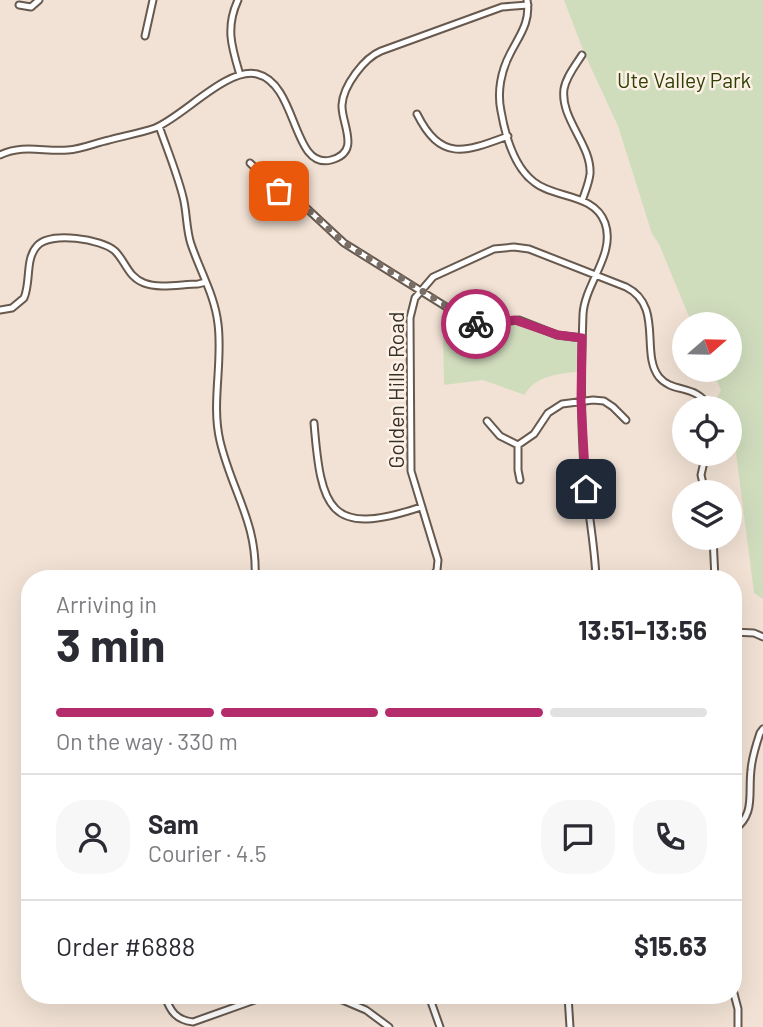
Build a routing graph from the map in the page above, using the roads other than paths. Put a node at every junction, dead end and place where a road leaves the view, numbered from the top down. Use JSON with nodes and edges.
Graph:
{"nodes":[{"id":1,"x":39,"y":0,"type":"edge"},
{"id":2,"x":153,"y":0,"type":"edge"},
{"id":3,"x":237,"y":0,"type":"edge"},
{"id":4,"x":528,"y":3,"type":"edge"},
{"id":5,"x":19,"y":5,"type":"dead end"},
{"id":6,"x":145,"y":36,"type":"dead end"},
{"id":7,"x":582,"y":55,"type":"dead end"},
{"id":8,"x":240,"y":75,"type":"junction"},
{"id":9,"x":417,"y":114,"type":"dead end"},
{"id":10,"x":159,"y":126,"type":"junction"},
{"id":11,"x":508,"y":136,"type":"junction"},
{"id":12,"x":0,"y":155,"type":"edge"},
{"id":13,"x":250,"y":163,"type":"dead end"},
{"id":14,"x":582,"y":201,"type":"junction"},
{"id":15,"x":595,"y":275,"type":"junction"},
{"id":16,"x":206,"y":282,"type":"junction"},
{"id":17,"x":419,"y":291,"type":"junction"},
{"id":18,"x":0,"y":310,"type":"edge"},
{"id":19,"x":582,"y":338,"type":"junction"},
{"id":20,"x":701,"y":396,"type":"edge"},
{"id":21,"x":581,"y":401,"type":"junction"},
{"id":22,"x":625,"y":420,"type":"dead end"},
{"id":23,"x":486,"y":421,"type":"dead end"},
{"id":24,"x":314,"y":423,"type":"dead end"},
{"id":25,"x":518,"y":445,"type":"junction"},
{"id":26,"x":520,"y":480,"type":"dead end"},
{"id":27,"x":421,"y":507,"type":"junction"},
{"id":28,"x":714,"y":550,"type":"edge"},
{"id":29,"x":255,"y":570,"type":"edge"},
{"id":30,"x":437,"y":570,"type":"edge"},
{"id":31,"x":595,"y":570,"type":"edge"},
{"id":32,"x":715,"y":570,"type":"edge"},
{"id":33,"x":742,"y":632,"type":"edge"},
{"id":34,"x":763,"y":637,"type":"edge"},
{"id":35,"x":763,"y":729,"type":"edge"},
{"id":36,"x":742,"y":823,"type":"edge"},
{"id":37,"x":167,"y":1004,"type":"edge"},
{"id":38,"x":244,"y":1004,"type":"edge"},
{"id":39,"x":351,"y":1004,"type":"edge"},
{"id":40,"x":432,"y":1004,"type":"edge"},
{"id":41,"x":568,"y":1004,"type":"edge"},
{"id":42,"x":737,"y":1004,"type":"edge"},
{"id":43,"x":389,"y":1027,"type":"edge"},
{"id":44,"x":440,"y":1027,"type":"edge"},
{"id":45,"x":569,"y":1027,"type":"edge"},
{"id":46,"x":738,"y":1027,"type":"edge"}],
"edges":[{"from":1,"to":5,"type":"street"},
{"from":2,"to":6,"type":"street"},
{"from":3,"to":8,"type":"street"},
{"from":4,"to":8,"type":"street"},
{"from":4,"to":11,"type":"street"},
{"from":7,"to":14,"type":"street"},
{"from":8,"to":10,"type":"street"},
{"from":9,"to":11,"type":"street"},
{"from":10,"to":12,"type":"street"},
{"from":10,"to":16,"type":"street"},
{"from":11,"to":14,"type":"street"},
{"from":13,"to":17,"type":"street"},
{"from":14,"to":15,"type":"street"},
{"from":15,"to":17,"type":"street","name":"Golden Hills Road"},
{"from":15,"to":19,"type":"street"},
{"from":15,"to":20,"type":"street","name":"Golden Hills Road"},
{"from":16,"to":18,"type":"street"},
{"from":16,"to":29,"type":"street"},
{"from":17,"to":19,"type":"street"},
{"from":17,"to":27,"type":"street","name":"Golden Hills Road"},
{"from":19,"to":21,"type":"street"},
{"from":21,"to":22,"type":"street"},
{"from":21,"to":25,"type":"street"},
{"from":21,"to":31,"type":"street"},
{"from":23,"to":25,"type":"street"},
{"from":24,"to":27,"type":"street"},
{"from":25,"to":26,"type":"street"},
{"from":27,"to":30,"type":"street","name":"Golden Hills Road"},
{"from":28,"to":32,"type":"street"},
{"from":33,"to":34,"type":"street"},
{"from":35,"to":36,"type":"street"},
{"from":37,"to":38,"type":"street"},
{"from":39,"to":43,"type":"street"},
{"from":40,"to":44,"type":"street"},
{"from":41,"to":45,"type":"street"},
{"from":42,"to":46,"type":"street"}]}
